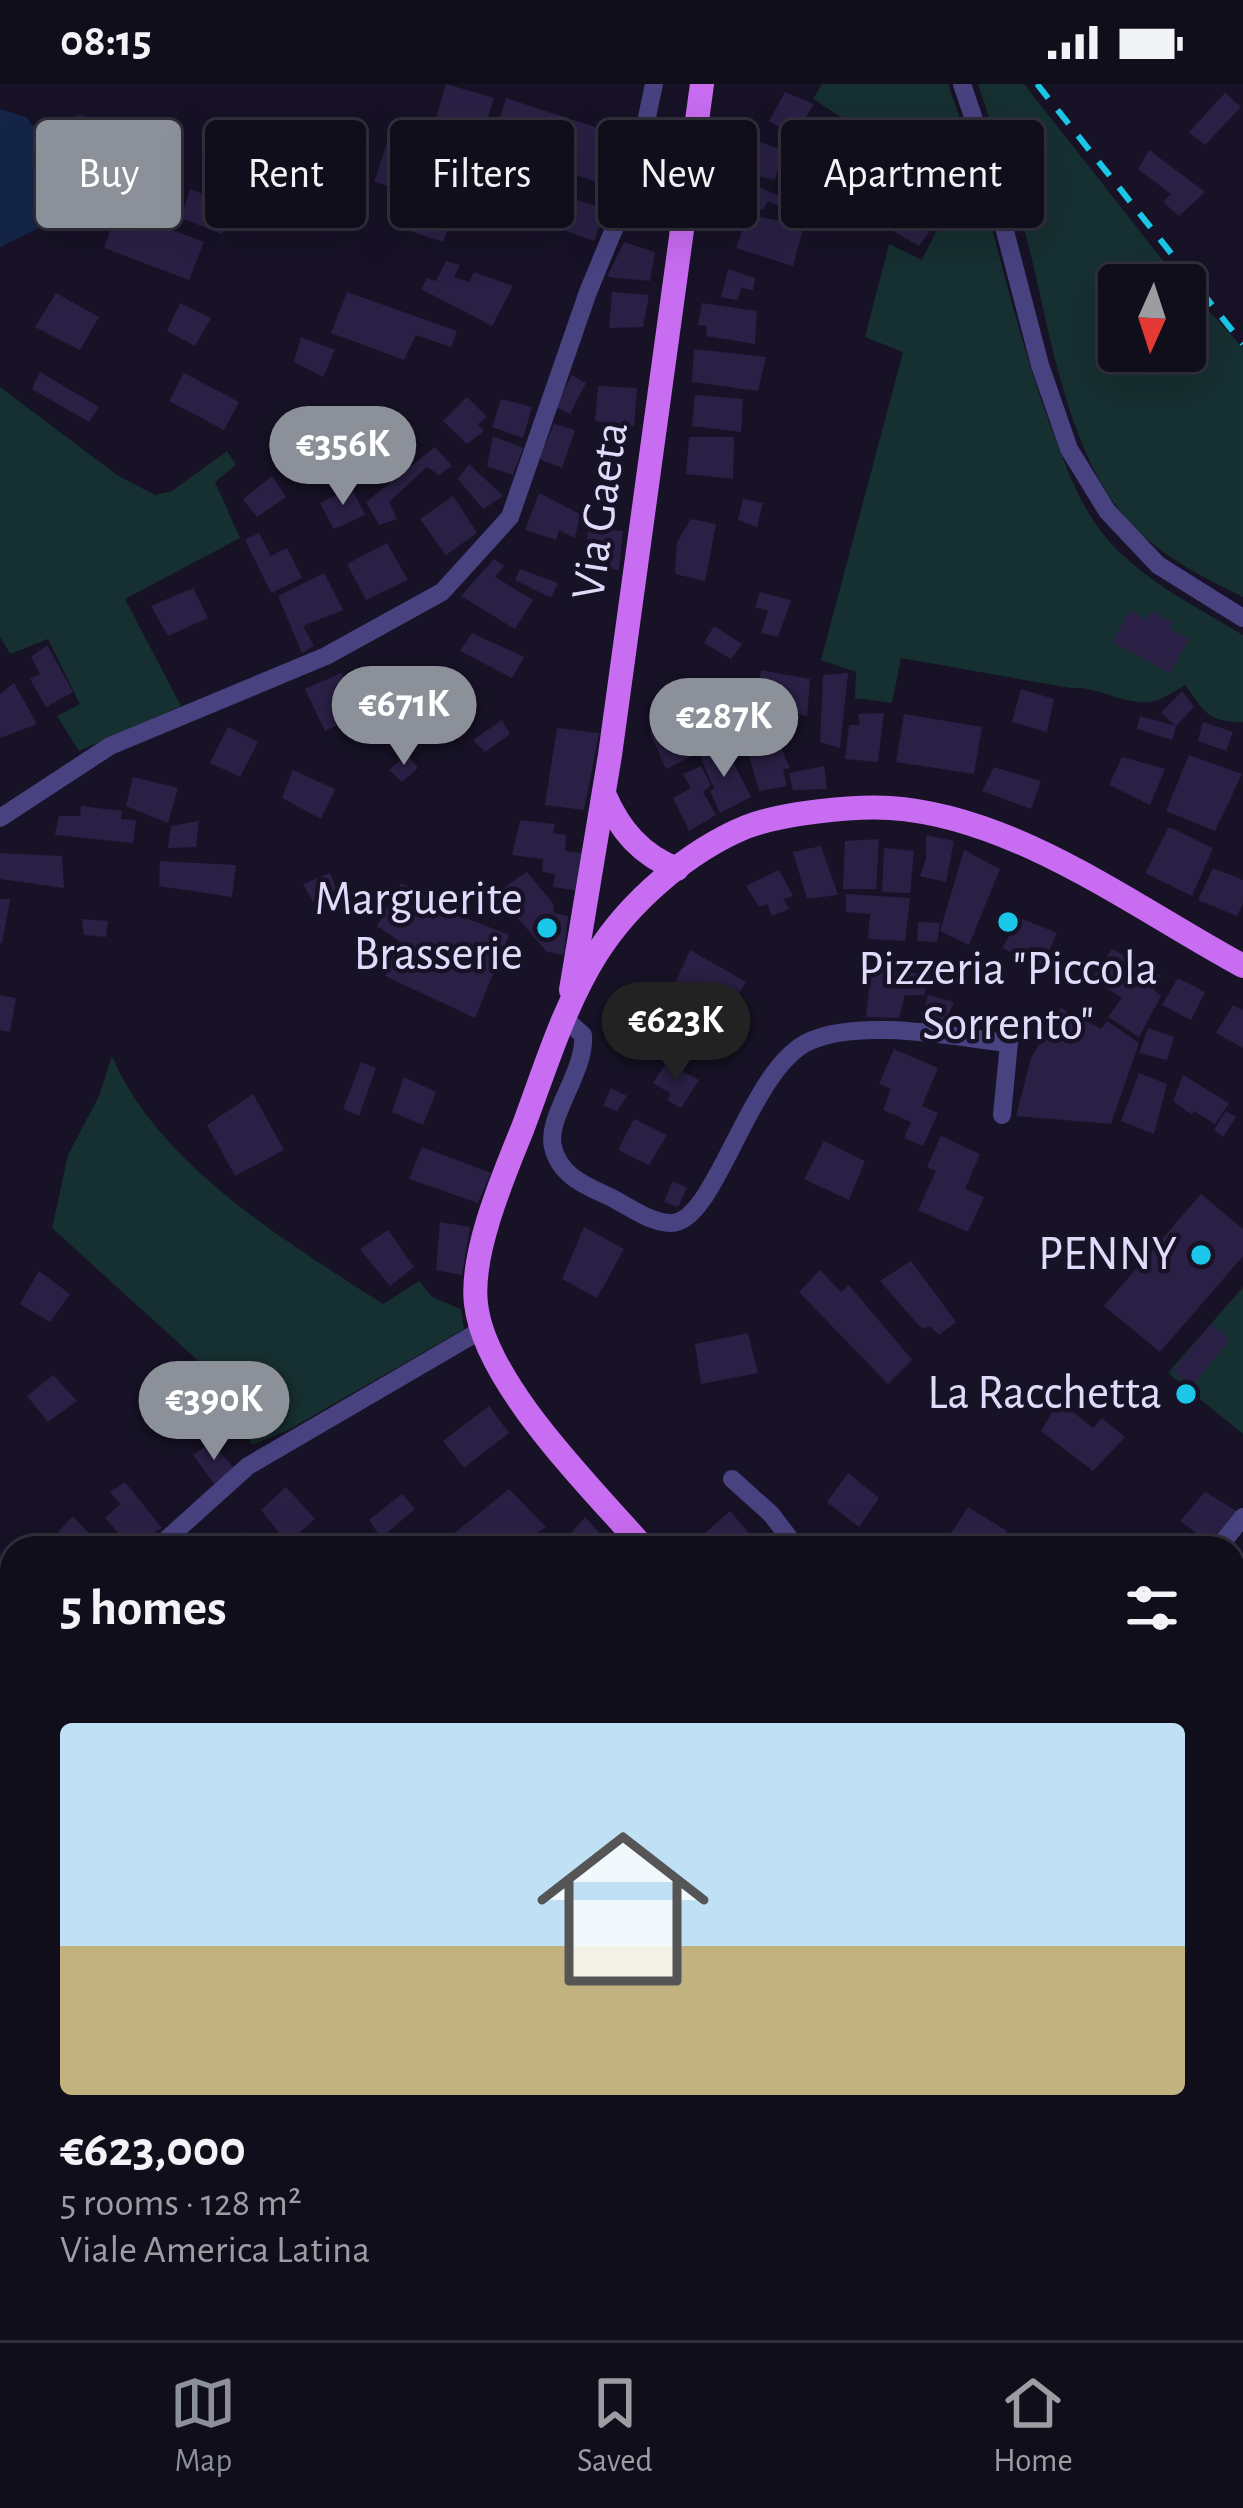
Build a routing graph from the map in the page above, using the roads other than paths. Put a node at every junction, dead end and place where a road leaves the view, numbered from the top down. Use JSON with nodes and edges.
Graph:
{"nodes":[{"id":1,"x":654,"y":84,"type":"edge"},
{"id":2,"x":702,"y":84,"type":"edge"},
{"id":3,"x":962,"y":84,"type":"edge"},
{"id":4,"x":1242,"y":618,"type":"edge"},
{"id":5,"x":604,"y":794,"type":"junction"},
{"id":6,"x":0,"y":818,"type":"edge"},
{"id":7,"x":677,"y":869,"type":"junction"},
{"id":8,"x":590,"y":879,"type":"junction"},
{"id":9,"x":628,"y":913,"type":"junction"},
{"id":10,"x":1243,"y":966,"type":"edge"},
{"id":11,"x":565,"y":1019,"type":"junction"},
{"id":12,"x":1001,"y":1115,"type":"dead end"},
{"id":13,"x":484,"y":1329,"type":"junction"},
{"id":14,"x":732,"y":1479,"type":"dead end"},
{"id":15,"x":170,"y":1536,"type":"edge"},
{"id":16,"x":634,"y":1536,"type":"edge"},
{"id":17,"x":787,"y":1536,"type":"edge"}],
"edges":[{"from":1,"to":6,"type":"street"},
{"from":2,"to":5,"type":"main road","name":"Via Gaeta"},
{"from":3,"to":4,"type":"street"},
{"from":5,"to":7,"type":"main road"},
{"from":5,"to":8,"type":"main road","name":"Via Gaeta"},
{"from":7,"to":9,"type":"main road"},
{"from":7,"to":10,"type":"main road"},
{"from":8,"to":9,"type":"main road"},
{"from":8,"to":11,"type":"main road","name":"Via Gaeta"},
{"from":9,"to":11,"type":"main road"},
{"from":11,"to":12,"type":"street"},
{"from":11,"to":13,"type":"main road"},
{"from":13,"to":15,"type":"street"},
{"from":13,"to":16,"type":"main road"},
{"from":14,"to":17,"type":"street"}]}
